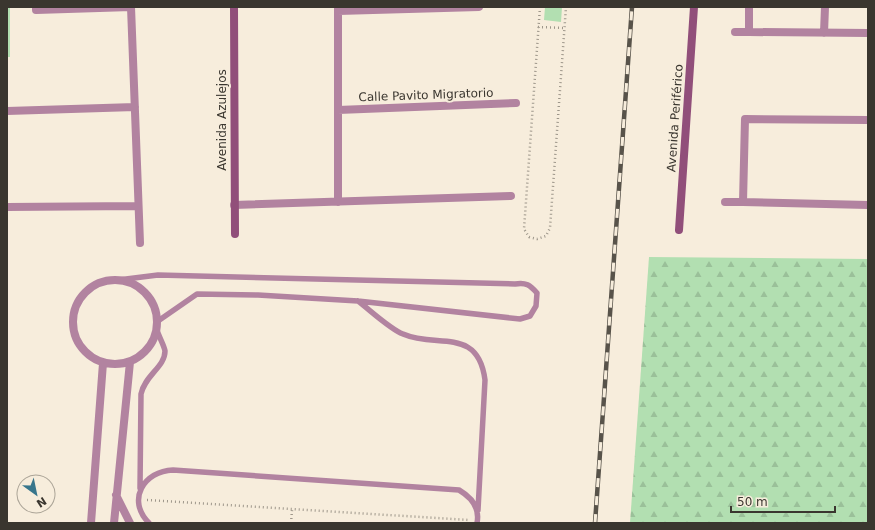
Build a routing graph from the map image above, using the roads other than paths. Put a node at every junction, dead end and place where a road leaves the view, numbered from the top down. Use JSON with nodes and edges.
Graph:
{"nodes":[{"id":1,"x":36,"y":7,"type":"edge"},
{"id":2,"x":131,"y":7,"type":"edge"},
{"id":3,"x":234,"y":7,"type":"edge"},
{"id":4,"x":479,"y":7,"type":"edge"},
{"id":5,"x":694,"y":7,"type":"edge"},
{"id":6,"x":749,"y":7,"type":"edge"},
{"id":7,"x":825,"y":7,"type":"edge"},
{"id":8,"x":338,"y":9,"type":"edge"},
{"id":9,"x":735,"y":32,"type":"dead end"},
{"id":10,"x":749,"y":32,"type":"junction"},
{"id":11,"x":824,"y":33,"type":"junction"},
{"id":12,"x":868,"y":33,"type":"edge"},
{"id":13,"x":516,"y":103,"type":"dead end"},
{"id":14,"x":134,"y":107,"type":"junction"},
{"id":15,"x":338,"y":110,"type":"junction"},
{"id":16,"x":7,"y":111,"type":"edge"},
{"id":17,"x":868,"y":120,"type":"edge"},
{"id":18,"x":511,"y":196,"type":"dead end"},
{"id":19,"x":338,"y":202,"type":"junction"},
{"id":20,"x":725,"y":202,"type":"dead end"},
{"id":21,"x":743,"y":202,"type":"junction"},
{"id":22,"x":234,"y":205,"type":"junction"},
{"id":23,"x":868,"y":205,"type":"edge"},
{"id":24,"x":138,"y":206,"type":"junction"},
{"id":25,"x":7,"y":207,"type":"edge"},
{"id":26,"x":679,"y":230,"type":"dead end"},
{"id":27,"x":235,"y":234,"type":"dead end"},
{"id":28,"x":140,"y":243,"type":"dead end"},
{"id":29,"x":118,"y":280,"type":"junction"},
{"id":30,"x":358,"y":301,"type":"junction"},
{"id":31,"x":158,"y":321,"type":"junction"},
{"id":32,"x":157,"y":330,"type":"junction"},
{"id":33,"x":130,"y":362,"type":"junction"},
{"id":34,"x":103,"y":363,"type":"junction"},
{"id":35,"x":140,"y":490,"type":"junction"},
{"id":36,"x":116,"y":495,"type":"junction"},
{"id":37,"x":478,"y":522,"type":"edge"},
{"id":38,"x":91,"y":523,"type":"edge"},
{"id":39,"x":114,"y":523,"type":"edge"},
{"id":40,"x":130,"y":523,"type":"edge"},
{"id":41,"x":149,"y":523,"type":"edge"}],
"edges":[{"from":1,"to":2,"type":"street"},
{"from":2,"to":14,"type":"street"},
{"from":3,"to":22,"type":"main road","name":"Avenida Azulejos"},
{"from":4,"to":8,"type":"street"},
{"from":5,"to":26,"type":"main road","name":"Avenida Periférico"},
{"from":6,"to":10,"type":"street"},
{"from":7,"to":11,"type":"street"},
{"from":8,"to":15,"type":"street"},
{"from":9,"to":10,"type":"street"},
{"from":10,"to":11,"type":"street"},
{"from":11,"to":12,"type":"street"},
{"from":13,"to":15,"type":"street","name":"Calle Pavito Migratorio"},
{"from":14,"to":16,"type":"street"},
{"from":14,"to":24,"type":"street"},
{"from":15,"to":19,"type":"street"},
{"from":17,"to":21,"type":"street"},
{"from":18,"to":19,"type":"street"},
{"from":19,"to":22,"type":"street"},
{"from":20,"to":21,"type":"street"},
{"from":21,"to":23,"type":"street"},
{"from":22,"to":27,"type":"main road","name":"Avenida Azulejos"},
{"from":24,"to":25,"type":"street"},
{"from":24,"to":28,"type":"street"},
{"from":29,"to":30,"type":"lane"},
{"from":29,"to":31,"type":"street"},
{"from":29,"to":34,"type":"street"},
{"from":30,"to":31,"type":"lane"},
{"from":30,"to":37,"type":"lane"},
{"from":31,"to":32,"type":"street"},
{"from":32,"to":33,"type":"street"},
{"from":32,"to":35,"type":"lane"},
{"from":33,"to":34,"type":"street"},
{"from":33,"to":36,"type":"street"},
{"from":34,"to":38,"type":"street"},
{"from":35,"to":37,"type":"lane"},
{"from":35,"to":41,"type":"lane"},
{"from":36,"to":39,"type":"street"},
{"from":36,"to":40,"type":"street"}]}
